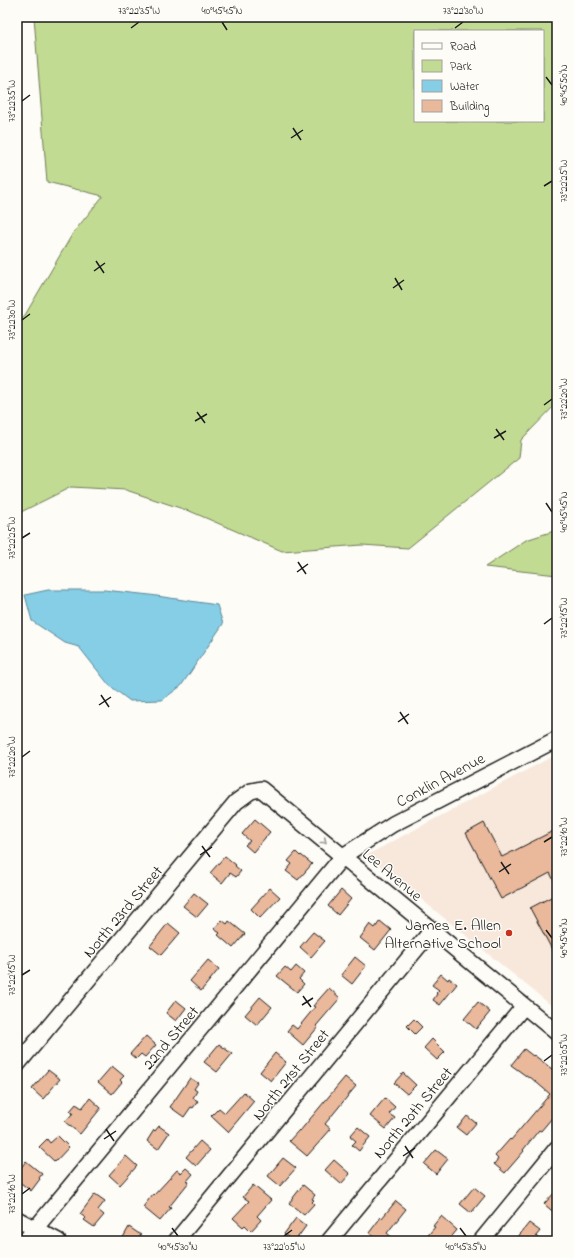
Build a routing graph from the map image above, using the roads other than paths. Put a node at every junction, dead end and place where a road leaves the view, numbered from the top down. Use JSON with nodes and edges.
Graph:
{"nodes":[{"id":1,"x":557,"y":739,"type":"edge"},
{"id":2,"x":261,"y":789,"type":"joint"},
{"id":3,"x":343,"y":856,"type":"junction"},
{"id":4,"x":432,"y":930,"type":"junction"},
{"id":5,"x":524,"y":1006,"type":"junction"},
{"id":6,"x":557,"y":1033,"type":"edge"},
{"id":7,"x":17,"y":1065,"type":"edge"},
{"id":8,"x":557,"y":1148,"type":"edge"},
{"id":9,"x":17,"y":1219,"type":"edge"},
{"id":10,"x":35,"y":1229,"type":"junction"},
{"id":11,"x":25,"y":1241,"type":"edge"},
{"id":12,"x":58,"y":1241,"type":"edge"},
{"id":13,"x":176,"y":1241,"type":"edge"},
{"id":14,"x":329,"y":1241,"type":"edge"},
{"id":15,"x":481,"y":1241,"type":"edge"}],
"edges":[{"from":1,"to":3,"type":"street","name":"Conklin Avenue"},
{"from":2,"to":3,"type":"street","name":"Lee Avenue","one_way":true},
{"from":2,"to":7,"type":"street","name":"North 23rd Street"},
{"from":3,"to":4,"type":"street","name":"Lee Avenue"},
{"from":3,"to":10,"type":"street","name":"22nd Street"},
{"from":4,"to":5,"type":"street","name":"Lee Avenue"},
{"from":4,"to":13,"type":"street","name":"North 21st Street"},
{"from":5,"to":6,"type":"street","name":"Lee Avenue"},
{"from":5,"to":14,"type":"street","name":"North 20th Street"},
{"from":8,"to":15,"type":"street"},
{"from":9,"to":10,"type":"street"},
{"from":10,"to":11,"type":"street","name":"22nd Street"},
{"from":10,"to":12,"type":"street"}]}
